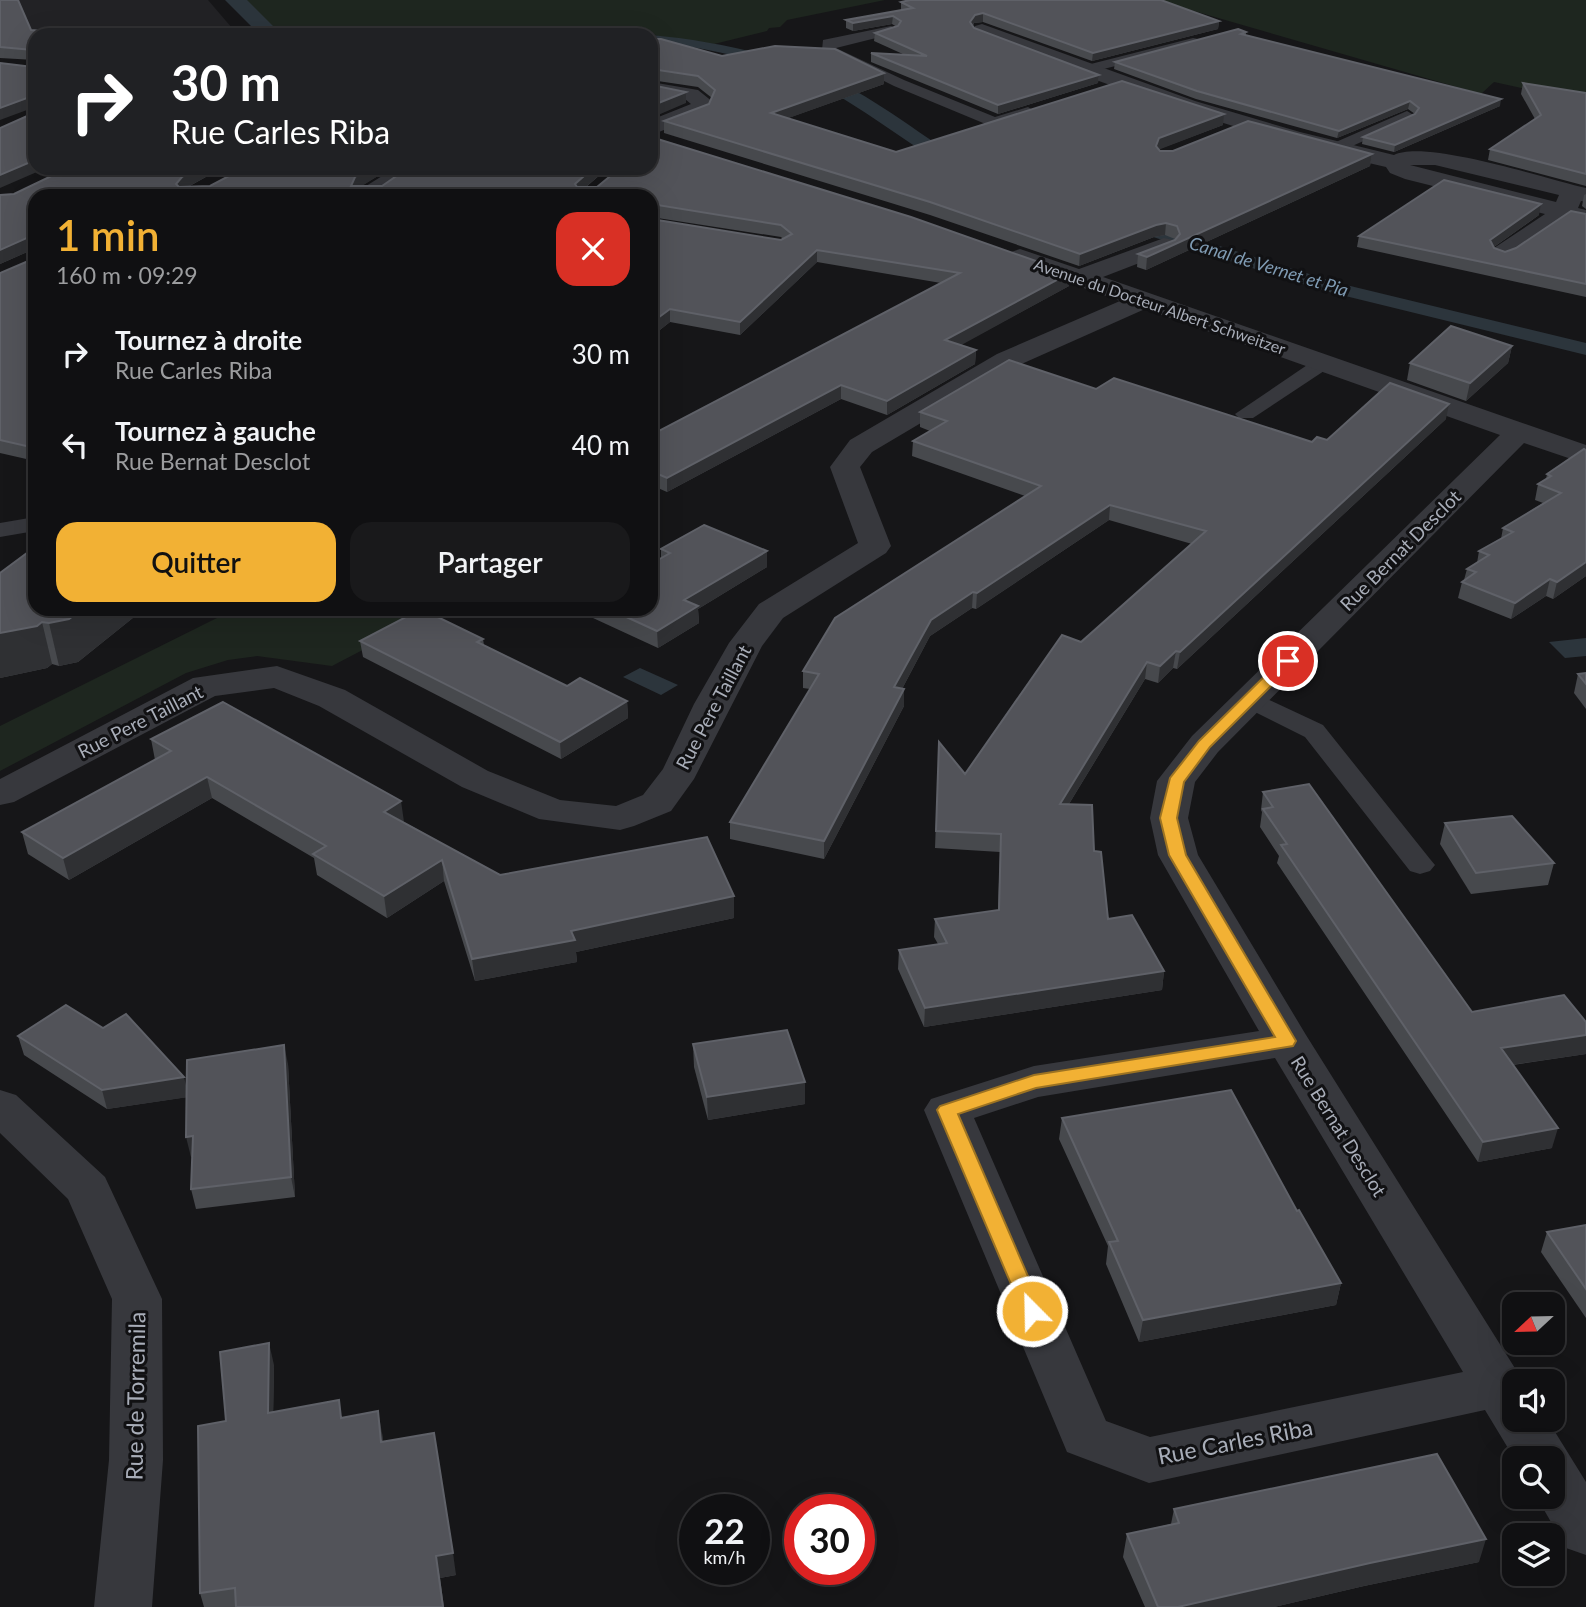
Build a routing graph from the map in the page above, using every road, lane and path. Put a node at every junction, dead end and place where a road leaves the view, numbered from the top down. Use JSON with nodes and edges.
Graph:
{"nodes":[{"id":1,"x":891,"y":30,"type":"edge"},
{"id":2,"x":982,"y":30,"type":"edge"},
{"id":3,"x":1207,"y":38,"type":"edge"},
{"id":4,"x":1084,"y":70,"type":"junction"},
{"id":5,"x":1122,"y":84,"type":"junction"},
{"id":6,"x":658,"y":89,"type":"edge"},
{"id":7,"x":1096,"y":92,"type":"edge"},
{"id":8,"x":1042,"y":108,"type":"edge"},
{"id":9,"x":1407,"y":116,"type":"edge"},
{"id":10,"x":1247,"y":124,"type":"junction"},
{"id":11,"x":1223,"y":133,"type":"edge"},
{"id":12,"x":658,"y":138,"type":"edge"},
{"id":13,"x":1335,"y":148,"type":"junction"},
{"id":14,"x":400,"y":175,"type":"edge"},
{"id":15,"x":377,"y":189,"type":"edge"},
{"id":16,"x":1579,"y":199,"type":"edge"},
{"id":17,"x":1164,"y":245,"type":"edge"},
{"id":18,"x":993,"y":248,"type":"edge"},
{"id":19,"x":1503,"y":253,"type":"edge"},
{"id":20,"x":1079,"y":278,"type":"junction"},
{"id":21,"x":1142,"y":301,"type":"junction"},
{"id":22,"x":1323,"y":363,"type":"junction"},
{"id":23,"x":1245,"y":414,"type":"dead end"},
{"id":24,"x":1518,"y":433,"type":"junction"},
{"id":25,"x":1586,"y":455,"type":"edge"},
{"id":26,"x":28,"y":525,"type":"edge"},
{"id":27,"x":0,"y":530,"type":"edge"},
{"id":28,"x":1250,"y":699,"type":"junction"},
{"id":29,"x":0,"y":794,"type":"edge"},
{"id":30,"x":1420,"y":865,"type":"dead end"},
{"id":31,"x":1287,"y":1041,"type":"junction"},
{"id":32,"x":0,"y":1106,"type":"edge"},
{"id":33,"x":1502,"y":1393,"type":"edge"},
{"id":34,"x":1502,"y":1407,"type":"edge"},
{"id":35,"x":1565,"y":1496,"type":"edge"},
{"id":36,"x":1586,"y":1531,"type":"edge"},
{"id":37,"x":122,"y":1607,"type":"edge"}],
"edges":[{"from":1,"to":8,"type":"lane"},
{"from":2,"to":4,"type":"street"},
{"from":3,"to":4,"type":"lane"},
{"from":4,"to":5,"type":"street"},
{"from":5,"to":7,"type":"lane"},
{"from":5,"to":10,"type":"street"},
{"from":6,"to":12,"type":"street"},
{"from":9,"to":13,"type":"lane"},
{"from":10,"to":11,"type":"lane"},
{"from":10,"to":13,"type":"street"},
{"from":13,"to":16,"type":"street"},
{"from":14,"to":15,"type":"street"},
{"from":16,"to":19,"type":"street"},
{"from":17,"to":20,"type":"street"},
{"from":18,"to":20,"type":"street","name":"Avenue du Docteur Albert Schweitzer"},
{"from":20,"to":21,"type":"street","name":"Avenue du Docteur Albert Schweitzer"},
{"from":21,"to":22,"type":"street","name":"Avenue du Docteur Albert Schweitzer"},
{"from":21,"to":29,"type":"street","name":"Rue Pere Taillant"},
{"from":22,"to":23,"type":"lane"},
{"from":22,"to":24,"type":"street","name":"Avenue du Docteur Albert Schweitzer"},
{"from":24,"to":25,"type":"street","name":"Avenue du Docteur Albert Schweitzer"},
{"from":24,"to":28,"type":"street","name":"Rue Bernat Desclot"},
{"from":26,"to":27,"type":"lane"},
{"from":28,"to":30,"type":"lane"},
{"from":28,"to":31,"type":"street","name":"Rue Bernat Desclot"},
{"from":31,"to":33,"type":"street","name":"Rue Bernat Desclot"},
{"from":31,"to":34,"type":"street","name":"Rue Carles Riba"},
{"from":32,"to":37,"type":"street","name":"Rue de Torremila"},
{"from":35,"to":36,"type":"street"}]}
